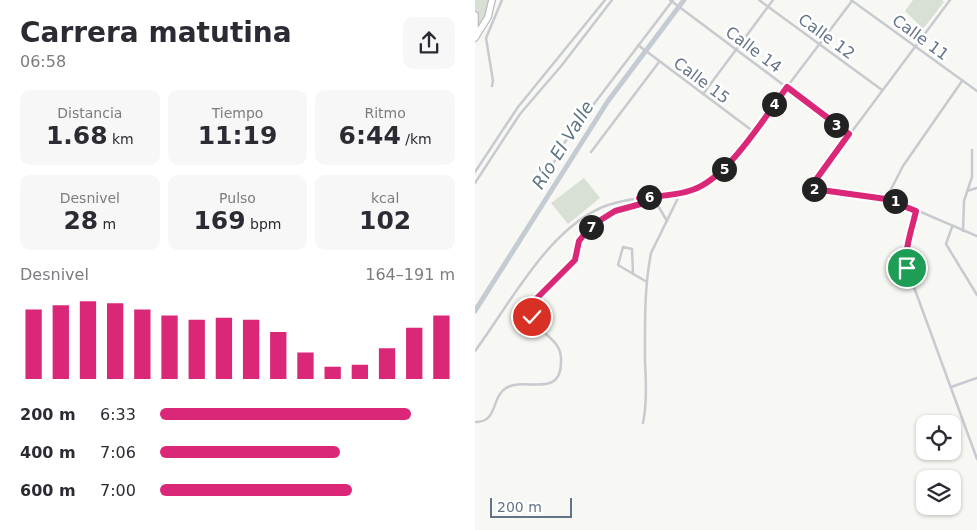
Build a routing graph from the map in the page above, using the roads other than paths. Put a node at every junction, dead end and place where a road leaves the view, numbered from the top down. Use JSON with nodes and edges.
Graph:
{"nodes":[{"id":1,"x":492,"y":0,"type":"edge"},
{"id":2,"x":502,"y":0,"type":"edge"},
{"id":3,"x":605,"y":0,"type":"edge"},
{"id":4,"x":612,"y":0,"type":"edge"},
{"id":5,"x":759,"y":0,"type":"edge"},
{"id":6,"x":773,"y":0,"type":"edge"},
{"id":7,"x":852,"y":0,"type":"edge"},
{"id":8,"x":950,"y":0,"type":"edge"},
{"id":9,"x":672,"y":1,"type":"edge"},
{"id":10,"x":768,"y":7,"type":"junction"},
{"id":11,"x":475,"y":15,"type":"edge"},
{"id":12,"x":475,"y":29,"type":"edge"},
{"id":13,"x":475,"y":38,"type":"edge"},
{"id":14,"x":819,"y":44,"type":"junction"},
{"id":15,"x":638,"y":45,"type":"junction"},
{"id":16,"x":915,"y":47,"type":"junction"},
{"id":17,"x":736,"y":49,"type":"junction"},
{"id":18,"x":659,"y":62,"type":"junction"},
{"id":19,"x":962,"y":81,"type":"junction"},
{"id":20,"x":492,"y":86,"type":"dead end"},
{"id":21,"x":787,"y":87,"type":"junction"},
{"id":22,"x":882,"y":90,"type":"junction"},
{"id":23,"x":977,"y":91,"type":"edge"},
{"id":24,"x":703,"y":94,"type":"junction"},
{"id":25,"x":754,"y":132,"type":"junction"},
{"id":26,"x":849,"y":134,"type":"junction"},
{"id":27,"x":972,"y":150,"type":"dead end"},
{"id":28,"x":591,"y":152,"type":"dead end"},
{"id":29,"x":475,"y":172,"type":"edge"},
{"id":30,"x":547,"y":175,"type":"dead end"},
{"id":31,"x":475,"y":183,"type":"edge"},
{"id":32,"x":977,"y":188,"type":"edge"},
{"id":33,"x":967,"y":190,"type":"junction"},
{"id":34,"x":681,"y":192,"type":"junction"},
{"id":35,"x":639,"y":198,"type":"junction"},
{"id":36,"x":886,"y":199,"type":"junction"},
{"id":37,"x":648,"y":202,"type":"junction"},
{"id":38,"x":916,"y":211,"type":"junction"},
{"id":39,"x":667,"y":221,"type":"junction"},
{"id":40,"x":953,"y":226,"type":"junction"},
{"id":41,"x":963,"y":231,"type":"junction"},
{"id":42,"x":977,"y":236,"type":"edge"},
{"id":43,"x":633,"y":274,"type":"junction"},
{"id":44,"x":647,"y":282,"type":"junction"},
{"id":45,"x":977,"y":295,"type":"edge"},
{"id":46,"x":475,"y":351,"type":"edge"},
{"id":47,"x":977,"y":378,"type":"edge"},
{"id":48,"x":951,"y":387,"type":"junction"},
{"id":49,"x":475,"y":422,"type":"edge"},
{"id":50,"x":643,"y":423,"type":"dead end"},
{"id":51,"x":977,"y":459,"type":"edge"}],
"edges":[{"from":1,"to":13,"type":"highway"},
{"from":2,"to":20,"type":"street"},
{"from":3,"to":29,"type":"street"},
{"from":4,"to":31,"type":"street"},
{"from":5,"to":10,"type":"street","name":"Calle 12"},
{"from":6,"to":10,"type":"street"},
{"from":7,"to":14,"type":"street"},
{"from":7,"to":16,"type":"street","name":"Calle 11"},
{"from":8,"to":16,"type":"street"},
{"from":9,"to":15,"type":"street"},
{"from":9,"to":17,"type":"street","name":"Calle 14"},
{"from":10,"to":14,"type":"street","name":"Calle 12"},
{"from":10,"to":17,"type":"street"},
{"from":11,"to":12,"type":"highway"},
{"from":14,"to":21,"type":"street"},
{"from":14,"to":22,"type":"street","name":"Calle 12"},
{"from":15,"to":18,"type":"street","name":"Calle 15"},
{"from":15,"to":30,"type":"street"},
{"from":16,"to":19,"type":"street","name":"Calle 11"},
{"from":16,"to":22,"type":"street"},
{"from":17,"to":21,"type":"street","name":"Calle 14"},
{"from":17,"to":24,"type":"street"},
{"from":18,"to":24,"type":"street","name":"Calle 15"},
{"from":18,"to":28,"type":"street"},
{"from":19,"to":23,"type":"street","name":"Calle 11"},
{"from":19,"to":36,"type":"street"},
{"from":21,"to":25,"type":"street"},
{"from":21,"to":26,"type":"street","name":"Calle 14"},
{"from":22,"to":26,"type":"street"},
{"from":24,"to":25,"type":"street","name":"Calle 15"},
{"from":25,"to":34,"type":"street"},
{"from":26,"to":36,"type":"street"},
{"from":27,"to":33,"type":"street"},
{"from":32,"to":33,"type":"street"},
{"from":33,"to":41,"type":"street"},
{"from":34,"to":35,"type":"street"},
{"from":34,"to":39,"type":"street"},
{"from":35,"to":37,"type":"street"},
{"from":35,"to":46,"type":"street"},
{"from":36,"to":38,"type":"street"},
{"from":37,"to":39,"type":"street"},
{"from":37,"to":49,"type":"street"},
{"from":38,"to":40,"type":"street"},
{"from":38,"to":48,"type":"street"},
{"from":39,"to":44,"type":"street"},
{"from":40,"to":41,"type":"street"},
{"from":40,"to":45,"type":"street"},
{"from":41,"to":42,"type":"street"},
{"from":43,"to":43,"type":"street"},
{"from":43,"to":44,"type":"street"},
{"from":44,"to":50,"type":"street"},
{"from":47,"to":48,"type":"street"},
{"from":48,"to":51,"type":"street"}]}
